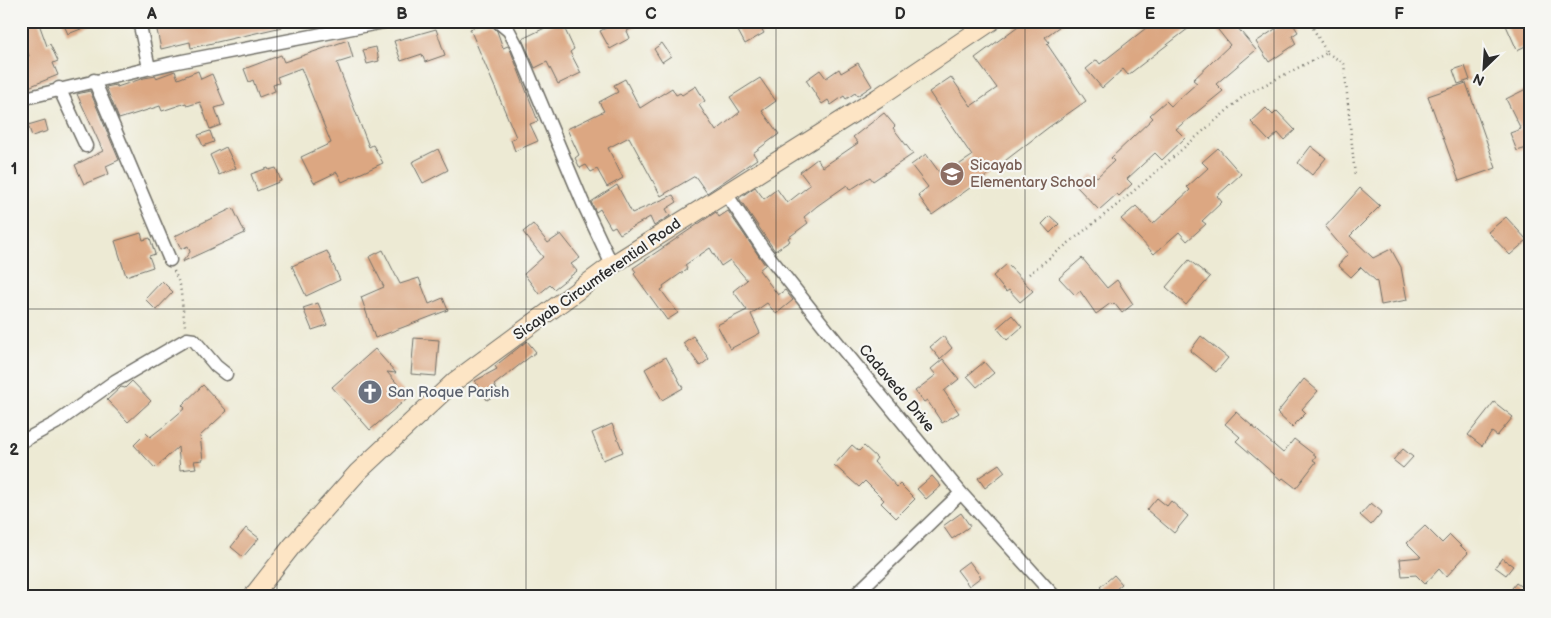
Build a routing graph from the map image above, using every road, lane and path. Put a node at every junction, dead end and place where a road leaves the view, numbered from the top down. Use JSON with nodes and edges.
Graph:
{"nodes":[{"id":1,"x":139,"y":21,"type":"edge"},
{"id":2,"x":389,"y":21,"type":"edge"},
{"id":3,"x":496,"y":21,"type":"edge"},
{"id":4,"x":992,"y":21,"type":"edge"},
{"id":5,"x":1309,"y":21,"type":"edge"},
{"id":6,"x":1327,"y":53,"type":"junction"},
{"id":7,"x":149,"y":68,"type":"junction"},
{"id":8,"x":94,"y":80,"type":"junction"},
{"id":9,"x":60,"y":88,"type":"junction"},
{"id":10,"x":21,"y":98,"type":"edge"},
{"id":11,"x":86,"y":146,"type":"dead end"},
{"id":12,"x":1355,"y":176,"type":"dead end"},
{"id":13,"x":725,"y":192,"type":"junction"},
{"id":14,"x":170,"y":260,"type":"joint"},
{"id":15,"x":612,"y":264,"type":"junction"},
{"id":16,"x":1029,"y":274,"type":"dead end"},
{"id":17,"x":187,"y":338,"type":"junction"},
{"id":18,"x":226,"y":374,"type":"dead end"},
{"id":19,"x":21,"y":442,"type":"edge"},
{"id":20,"x":961,"y":494,"type":"junction"},
{"id":21,"x":252,"y":597,"type":"edge"},
{"id":22,"x":853,"y":597,"type":"edge"},
{"id":23,"x":1055,"y":597,"type":"edge"}],
"edges":[{"from":1,"to":7,"type":"street"},
{"from":2,"to":7,"type":"street"},
{"from":3,"to":15,"type":"street"},
{"from":4,"to":13,"type":"street","name":"Sicayab Circumferential Road"},
{"from":5,"to":6,"type":"path"},
{"from":6,"to":12,"type":"path"},
{"from":6,"to":16,"type":"path"},
{"from":7,"to":8,"type":"street"},
{"from":8,"to":9,"type":"street"},
{"from":8,"to":14,"type":"street"},
{"from":9,"to":10,"type":"street"},
{"from":9,"to":11,"type":"street"},
{"from":13,"to":15,"type":"street","name":"Sicayab Circumferential Road"},
{"from":13,"to":20,"type":"street","name":"Cadavedo Drive"},
{"from":14,"to":17,"type":"path"},
{"from":15,"to":21,"type":"street","name":"Sicayab Circumferential Road"},
{"from":17,"to":18,"type":"street"},
{"from":17,"to":19,"type":"street"},
{"from":20,"to":22,"type":"street"},
{"from":20,"to":23,"type":"street","name":"Cadavedo Drive"}]}
